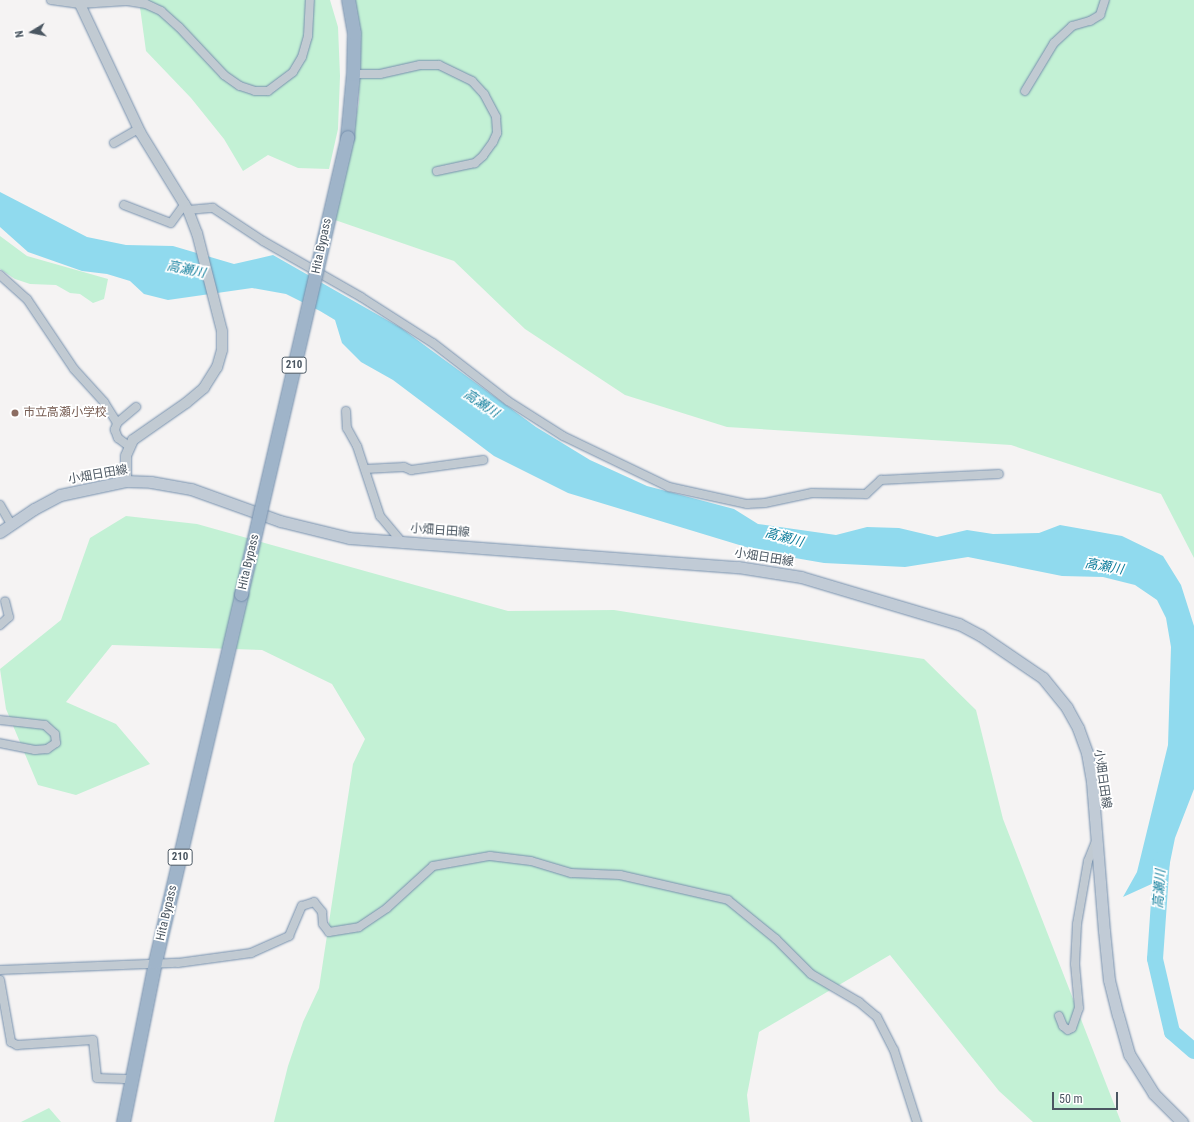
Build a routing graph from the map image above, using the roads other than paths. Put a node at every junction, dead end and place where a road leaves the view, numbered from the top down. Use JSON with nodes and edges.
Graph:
{"nodes":[{"id":1,"x":51,"y":0,"type":"edge"},
{"id":2,"x":310,"y":0,"type":"edge"},
{"id":3,"x":348,"y":0,"type":"edge"},
{"id":4,"x":1105,"y":0,"type":"edge"},
{"id":5,"x":91,"y":1,"type":"edge"},
{"id":6,"x":79,"y":2,"type":"edge"},
{"id":7,"x":354,"y":74,"type":"junction"},
{"id":8,"x":1025,"y":91,"type":"dead end"},
{"id":9,"x":138,"y":129,"type":"junction"},
{"id":10,"x":114,"y":143,"type":"dead end"},
{"id":11,"x":436,"y":171,"type":"dead end"},
{"id":12,"x":124,"y":205,"type":"dead end"},
{"id":13,"x":186,"y":208,"type":"junction"},
{"id":14,"x":0,"y":275,"type":"edge"},
{"id":15,"x":136,"y":407,"type":"dead end"},
{"id":16,"x":346,"y":411,"type":"dead end"},
{"id":17,"x":117,"y":423,"type":"junction"},
{"id":18,"x":130,"y":447,"type":"junction"},
{"id":19,"x":483,"y":460,"type":"dead end"},
{"id":20,"x":365,"y":469,"type":"junction"},
{"id":21,"x":999,"y":474,"type":"dead end"},
{"id":22,"x":126,"y":481,"type":"junction"},
{"id":23,"x":0,"y":505,"type":"edge"},
{"id":24,"x":12,"y":524,"type":"junction"},
{"id":25,"x":0,"y":532,"type":"edge"},
{"id":26,"x":401,"y":541,"type":"junction"},
{"id":27,"x":6,"y":600,"type":"dead end"},
{"id":28,"x":0,"y":626,"type":"edge"},
{"id":29,"x":0,"y":720,"type":"edge"},
{"id":30,"x":0,"y":742,"type":"edge"},
{"id":31,"x":1097,"y":838,"type":"junction"},
{"id":32,"x":155,"y":962,"type":"junction"},
{"id":33,"x":0,"y":970,"type":"edge"},
{"id":34,"x":0,"y":986,"type":"edge"},
{"id":35,"x":1059,"y":1016,"type":"dead end"},
{"id":36,"x":131,"y":1079,"type":"junction"},
{"id":37,"x":123,"y":1122,"type":"edge"},
{"id":38,"x":917,"y":1122,"type":"edge"},
{"id":39,"x":1182,"y":1122,"type":"edge"}],
"edges":[{"from":1,"to":6,"type":"street"},
{"from":2,"to":5,"type":"street"},
{"from":3,"to":7,"type":"highway","name":"Hita Bypass","number":"210"},
{"from":4,"to":8,"type":"street"},
{"from":5,"to":6,"type":"street"},
{"from":6,"to":9,"type":"street"},
{"from":7,"to":11,"type":"street"},
{"from":7,"to":32,"type":"highway","name":"Hita Bypass","number":"210","bridge":true},
{"from":9,"to":10,"type":"street"},
{"from":9,"to":13,"type":"street"},
{"from":12,"to":13,"type":"street"},
{"from":13,"to":18,"type":"street"},
{"from":13,"to":21,"type":"street"},
{"from":14,"to":17,"type":"street"},
{"from":15,"to":17,"type":"street"},
{"from":16,"to":20,"type":"street"},
{"from":17,"to":18,"type":"street"},
{"from":18,"to":22,"type":"street"},
{"from":19,"to":20,"type":"street"},
{"from":20,"to":26,"type":"street"},
{"from":22,"to":24,"type":"main road","name":"小畑日田線"},
{"from":22,"to":26,"type":"main road","name":"小畑日田線"},
{"from":23,"to":24,"type":"street"},
{"from":24,"to":25,"type":"main road","name":"小畑日田線"},
{"from":26,"to":31,"type":"main road","name":"小畑日田線"},
{"from":27,"to":28,"type":"street"},
{"from":29,"to":30,"type":"street"},
{"from":31,"to":35,"type":"street"},
{"from":31,"to":39,"type":"main road","name":"小畑日田線"},
{"from":32,"to":33,"type":"street"},
{"from":32,"to":36,"type":"highway","name":"Hita Bypass","number":"210"},
{"from":32,"to":38,"type":"street"},
{"from":34,"to":36,"type":"street"},
{"from":36,"to":37,"type":"highway","name":"Hita Bypass","number":"210"}]}
